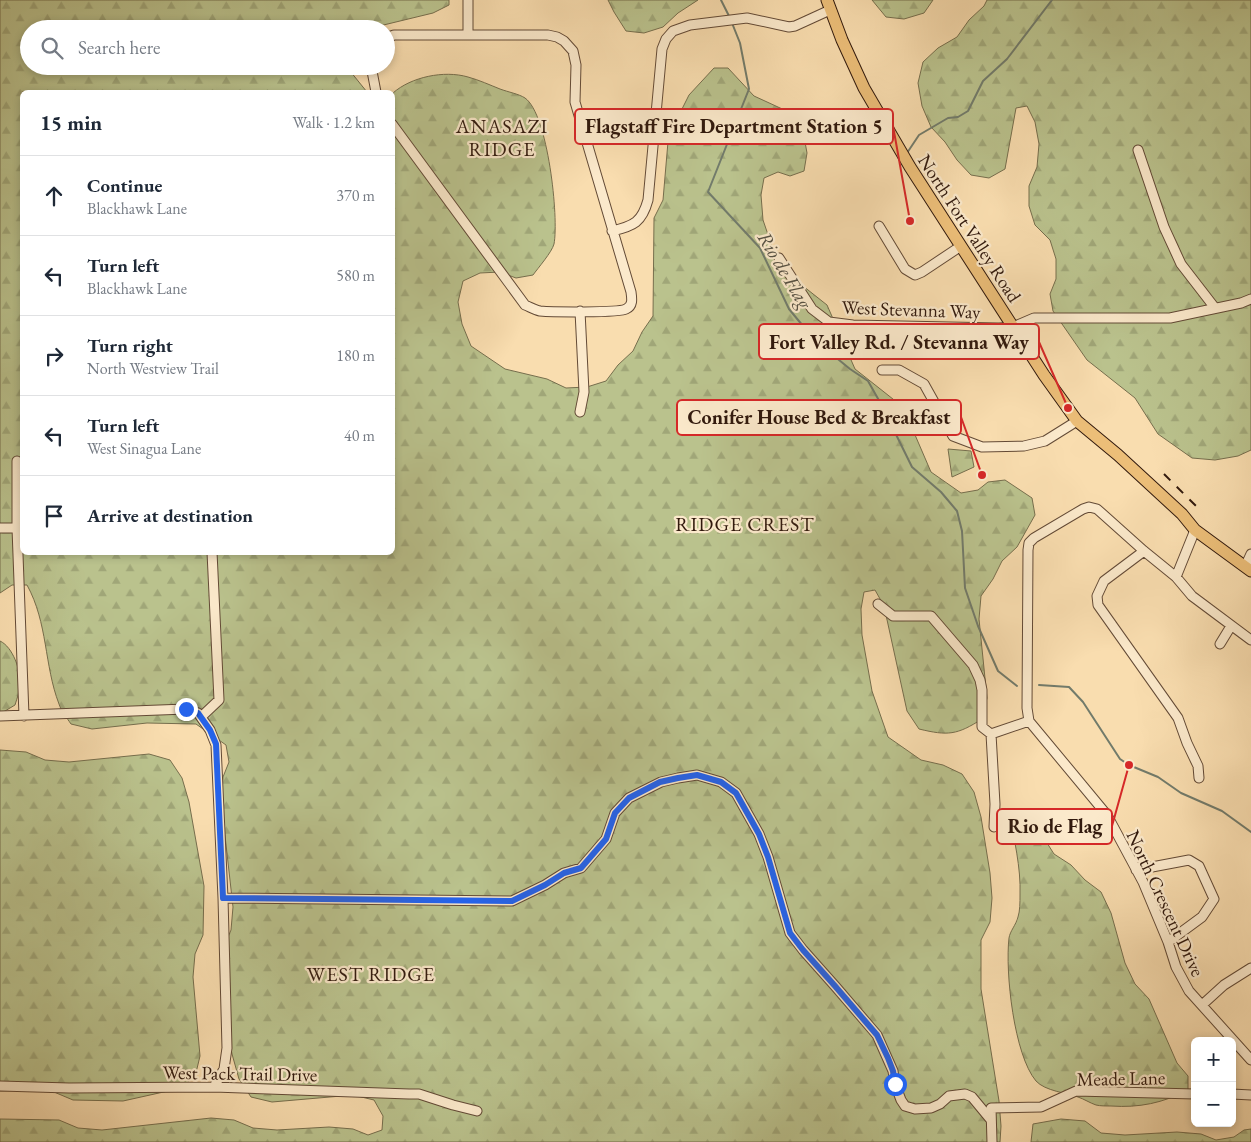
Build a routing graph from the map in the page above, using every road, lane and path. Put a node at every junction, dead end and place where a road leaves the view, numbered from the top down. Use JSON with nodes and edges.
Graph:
{"nodes":[{"id":1,"x":468,"y":0,"type":"edge"},
{"id":2,"x":828,"y":5,"type":"edge"},
{"id":3,"x":468,"y":34,"type":"junction"},
{"id":4,"x":395,"y":35,"type":"edge"},
{"id":5,"x":373,"y":75,"type":"edge"},
{"id":6,"x":376,"y":90,"type":"edge"},
{"id":7,"x":395,"y":128,"type":"edge"},
{"id":8,"x":1138,"y":150,"type":"dead end"},
{"id":9,"x":879,"y":226,"type":"dead end"},
{"id":10,"x":612,"y":231,"type":"junction"},
{"id":11,"x":961,"y":246,"type":"junction"},
{"id":12,"x":779,"y":258,"type":"dead end"},
{"id":13,"x":1251,"y":299,"type":"edge"},
{"id":14,"x":1215,"y":308,"type":"junction"},
{"id":15,"x":580,"y":311,"type":"junction"},
{"id":16,"x":1013,"y":326,"type":"junction"},
{"id":17,"x":882,"y":370,"type":"dead end"},
{"id":18,"x":580,"y":412,"type":"dead end"},
{"id":19,"x":1077,"y":421,"type":"junction"},
{"id":20,"x":17,"y":461,"type":"dead end"},
{"id":21,"x":0,"y":528,"type":"edge"},
{"id":22,"x":17,"y":528,"type":"junction"},
{"id":23,"x":1196,"y":530,"type":"junction"},
{"id":24,"x":1144,"y":551,"type":"junction"},
{"id":25,"x":1251,"y":554,"type":"edge"},
{"id":26,"x":212,"y":555,"type":"edge"},
{"id":27,"x":1248,"y":569,"type":"edge"},
{"id":28,"x":1176,"y":577,"type":"junction"},
{"id":29,"x":878,"y":604,"type":"dead end"},
{"id":30,"x":1231,"y":626,"type":"junction"},
{"id":31,"x":1251,"y":640,"type":"edge"},
{"id":32,"x":1220,"y":644,"type":"dead end"},
{"id":33,"x":0,"y":716,"type":"edge"},
{"id":34,"x":24,"y":716,"type":"junction"},
{"id":35,"x":202,"y":717,"type":"junction"},
{"id":36,"x":1029,"y":721,"type":"junction"},
{"id":37,"x":991,"y":734,"type":"junction"},
{"id":38,"x":1200,"y":778,"type":"dead end"},
{"id":39,"x":994,"y":827,"type":"dead end"},
{"id":40,"x":1136,"y":870,"type":"junction"},
{"id":41,"x":223,"y":898,"type":"junction"},
{"id":42,"x":1168,"y":942,"type":"junction"},
{"id":43,"x":1251,"y":968,"type":"edge"},
{"id":44,"x":1202,"y":1005,"type":"junction"},
{"id":45,"x":1249,"y":1055,"type":"edge"},
{"id":46,"x":0,"y":1086,"type":"edge"},
{"id":47,"x":214,"y":1087,"type":"junction"},
{"id":48,"x":1191,"y":1094,"type":"edge"},
{"id":49,"x":1236,"y":1094,"type":"edge"},
{"id":50,"x":1251,"y":1095,"type":"edge"},
{"id":51,"x":477,"y":1110,"type":"dead end"},
{"id":52,"x":991,"y":1120,"type":"junction"},
{"id":53,"x":992,"y":1142,"type":"edge"}],
"edges":[{"from":1,"to":3,"type":"street"},
{"from":2,"to":10,"type":"street"},
{"from":2,"to":11,"type":"main road","name":"North Fort Valley Road"},
{"from":3,"to":4,"type":"street"},
{"from":3,"to":10,"type":"street"},
{"from":5,"to":6,"type":"street"},
{"from":7,"to":15,"type":"street"},
{"from":8,"to":14,"type":"street"},
{"from":9,"to":11,"type":"street"},
{"from":10,"to":15,"type":"street"},
{"from":11,"to":16,"type":"main road","name":"North Fort Valley Road"},
{"from":12,"to":16,"type":"street","name":"West Stevanna Way"},
{"from":13,"to":14,"type":"street","name":"West Stevanna Way"},
{"from":14,"to":16,"type":"street","name":"West Stevanna Way"},
{"from":15,"to":18,"type":"street"},
{"from":16,"to":19,"type":"main road","name":"North Fort Valley Road"},
{"from":17,"to":19,"type":"street"},
{"from":19,"to":23,"type":"main road","name":"North Fort Valley Road"},
{"from":20,"to":22,"type":"street"},
{"from":21,"to":22,"type":"street"},
{"from":22,"to":34,"type":"street"},
{"from":23,"to":27,"type":"main road","name":"North Fort Valley Road"},
{"from":23,"to":28,"type":"street"},
{"from":24,"to":28,"type":"street"},
{"from":24,"to":36,"type":"street"},
{"from":24,"to":38,"type":"street"},
{"from":25,"to":27,"type":"street"},
{"from":26,"to":35,"type":"street"},
{"from":28,"to":30,"type":"street"},
{"from":29,"to":37,"type":"street"},
{"from":30,"to":31,"type":"street"},
{"from":30,"to":32,"type":"street"},
{"from":33,"to":34,"type":"street"},
{"from":34,"to":35,"type":"street"},
{"from":35,"to":41,"type":"street"},
{"from":36,"to":37,"type":"street"},
{"from":36,"to":40,"type":"street","name":"North Crescent Drive"},
{"from":37,"to":39,"type":"street"},
{"from":40,"to":42,"type":"street","name":"North Crescent Drive"},
{"from":40,"to":42,"type":"street"},
{"from":41,"to":47,"type":"street"},
{"from":41,"to":52,"type":"street"},
{"from":42,"to":44,"type":"street","name":"North Crescent Drive"},
{"from":43,"to":44,"type":"street"},
{"from":44,"to":45,"type":"street","name":"North Crescent Drive"},
{"from":46,"to":47,"type":"street","name":"West Pack Trail Drive"},
{"from":47,"to":51,"type":"street","name":"West Pack Trail Drive"},
{"from":48,"to":52,"type":"street","name":"Meade Lane"},
{"from":49,"to":50,"type":"street"},
{"from":52,"to":53,"type":"street"}]}
